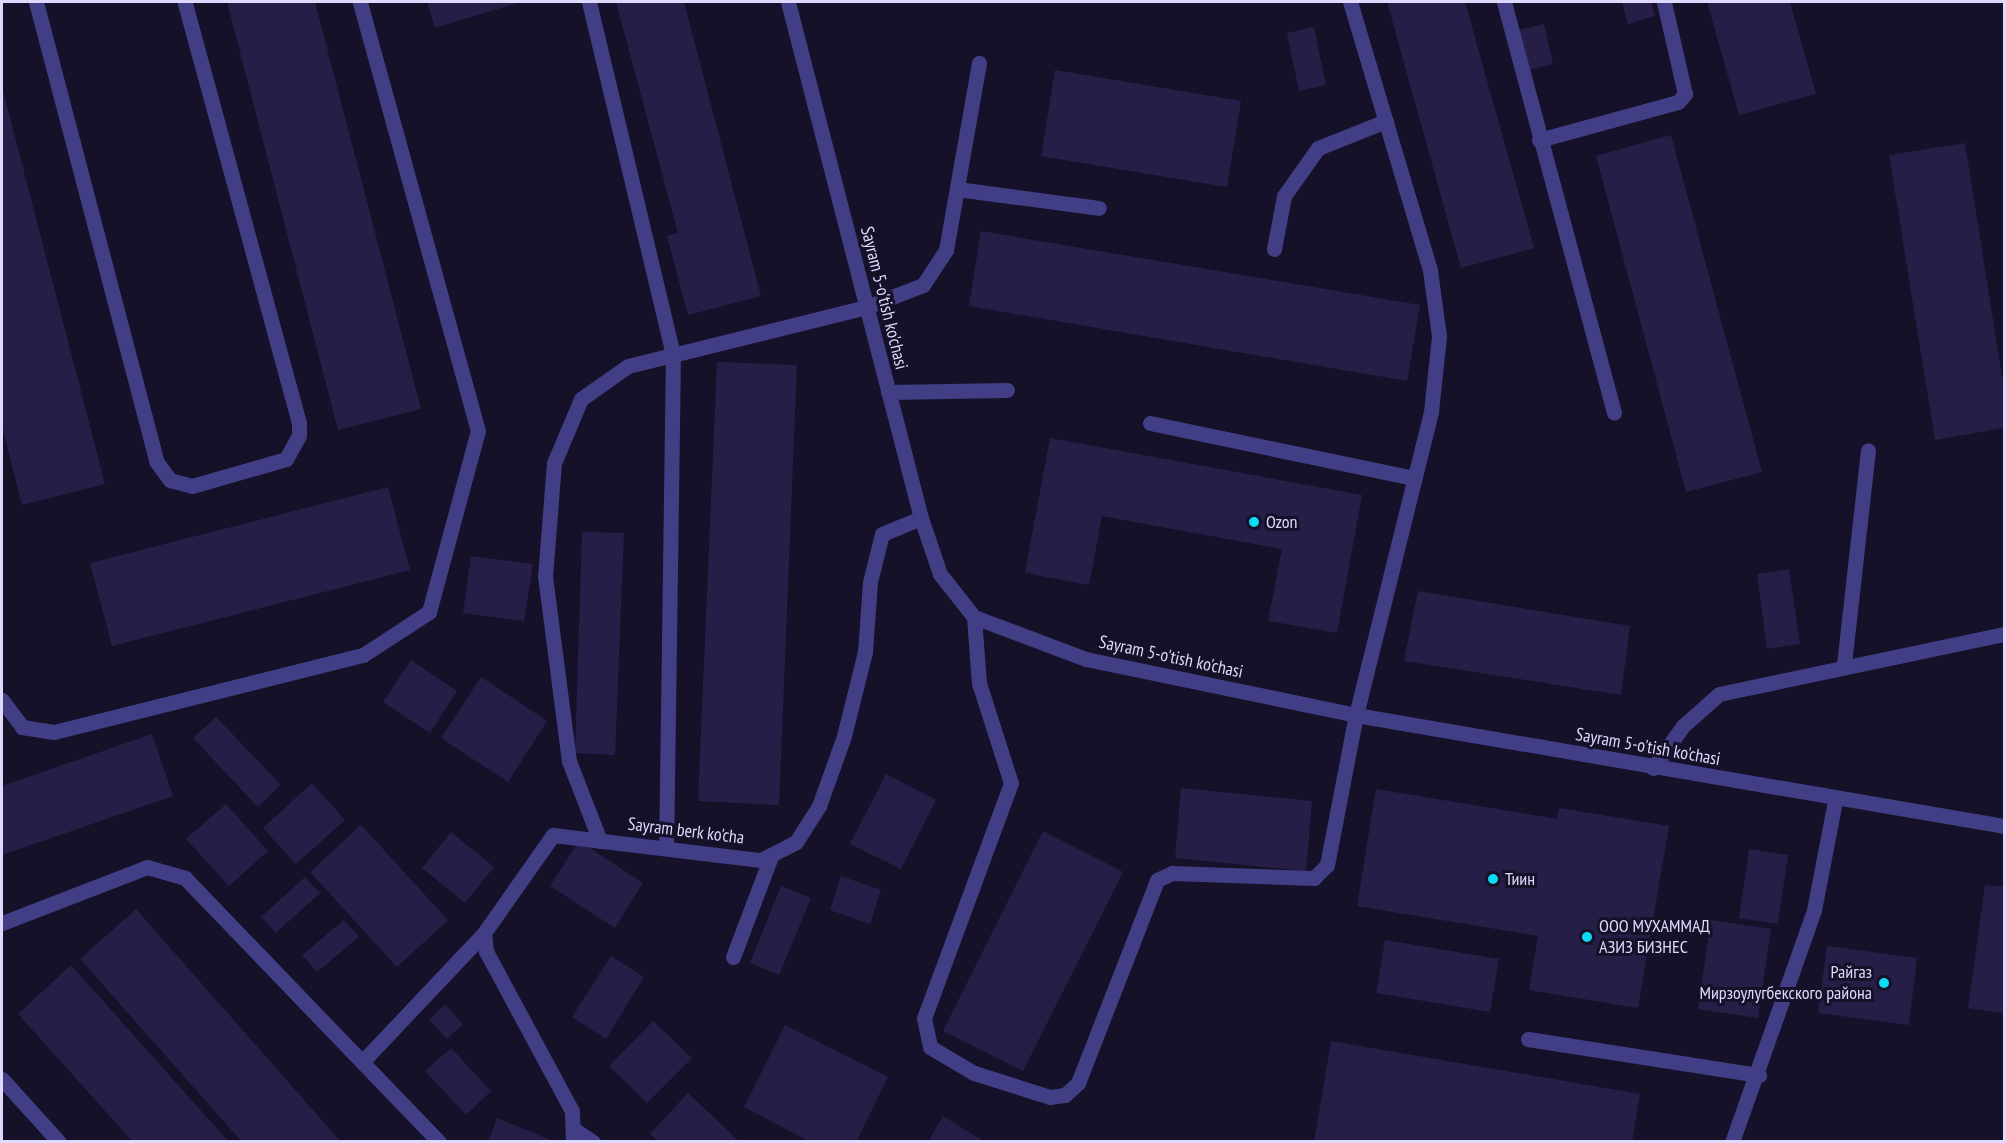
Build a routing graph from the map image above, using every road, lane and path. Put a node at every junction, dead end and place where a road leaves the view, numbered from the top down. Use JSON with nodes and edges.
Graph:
{"nodes":[{"id":1,"x":36,"y":2,"type":"edge"},
{"id":2,"x":185,"y":2,"type":"edge"},
{"id":3,"x":360,"y":2,"type":"edge"},
{"id":4,"x":589,"y":2,"type":"edge"},
{"id":5,"x":788,"y":2,"type":"edge"},
{"id":6,"x":1350,"y":2,"type":"edge"},
{"id":7,"x":1504,"y":2,"type":"edge"},
{"id":8,"x":1664,"y":2,"type":"edge"},
{"id":9,"x":979,"y":63,"type":"dead end"},
{"id":10,"x":1386,"y":121,"type":"junction"},
{"id":11,"x":1539,"y":140,"type":"junction"},
{"id":12,"x":957,"y":189,"type":"junction"},
{"id":13,"x":1099,"y":208,"type":"dead end"},
{"id":14,"x":1274,"y":249,"type":"dead end"},
{"id":15,"x":866,"y":307,"type":"junction"},
{"id":16,"x":673,"y":354,"type":"junction"},
{"id":17,"x":1007,"y":390,"type":"dead end"},
{"id":18,"x":888,"y":392,"type":"junction"},
{"id":19,"x":1614,"y":413,"type":"dead end"},
{"id":20,"x":1150,"y":423,"type":"dead end"},
{"id":21,"x":1868,"y":450,"type":"dead end"},
{"id":22,"x":1414,"y":478,"type":"junction"},
{"id":23,"x":921,"y":518,"type":"junction"},
{"id":24,"x":974,"y":617,"type":"junction"},
{"id":25,"x":2004,"y":634,"type":"edge"},
{"id":26,"x":1845,"y":664,"type":"junction"},
{"id":27,"x":2,"y":700,"type":"edge"},
{"id":28,"x":1356,"y":715,"type":"junction"},
{"id":29,"x":1653,"y":768,"type":"junction"},
{"id":30,"x":1835,"y":801,"type":"junction"},
{"id":31,"x":2004,"y":826,"type":"edge"},
{"id":32,"x":600,"y":841,"type":"junction"},
{"id":33,"x":666,"y":848,"type":"junction"},
{"id":34,"x":770,"y":859,"type":"junction"},
{"id":35,"x":2,"y":923,"type":"edge"},
{"id":36,"x":484,"y":933,"type":"junction"},
{"id":37,"x":733,"y":957,"type":"dead end"},
{"id":38,"x":1528,"y":1039,"type":"dead end"},
{"id":39,"x":364,"y":1060,"type":"junction"},
{"id":40,"x":1759,"y":1075,"type":"junction"},
{"id":41,"x":2,"y":1079,"type":"edge"},
{"id":42,"x":574,"y":1136,"type":"edge"},
{"id":43,"x":59,"y":1142,"type":"edge"},
{"id":44,"x":439,"y":1142,"type":"edge"},
{"id":45,"x":594,"y":1142,"type":"edge"},
{"id":46,"x":1732,"y":1142,"type":"edge"}],
"edges":[{"from":1,"to":2,"type":"street"},
{"from":3,"to":27,"type":"street"},
{"from":4,"to":16,"type":"street"},
{"from":5,"to":15,"type":"street","name":"Sayram 5-o'tish ko'chasi"},
{"from":6,"to":10,"type":"street"},
{"from":7,"to":11,"type":"street"},
{"from":8,"to":11,"type":"street"},
{"from":9,"to":12,"type":"street"},
{"from":10,"to":14,"type":"street"},
{"from":10,"to":22,"type":"street"},
{"from":11,"to":19,"type":"street"},
{"from":12,"to":13,"type":"street"},
{"from":12,"to":15,"type":"street"},
{"from":15,"to":16,"type":"street"},
{"from":15,"to":18,"type":"street","name":"Sayram 5-o'tish ko'chasi"},
{"from":16,"to":32,"type":"street"},
{"from":16,"to":33,"type":"street"},
{"from":17,"to":18,"type":"street"},
{"from":18,"to":23,"type":"street","name":"Sayram 5-o'tish ko'chasi"},
{"from":20,"to":22,"type":"street"},
{"from":21,"to":26,"type":"street"},
{"from":22,"to":28,"type":"street"},
{"from":23,"to":24,"type":"street","name":"Sayram 5-o'tish ko'chasi"},
{"from":23,"to":34,"type":"street"},
{"from":24,"to":28,"type":"street","name":"Sayram 5-o'tish ko'chasi"},
{"from":24,"to":28,"type":"street"},
{"from":25,"to":26,"type":"street"},
{"from":26,"to":29,"type":"street"},
{"from":28,"to":29,"type":"street","name":"Sayram 5-o'tish ko'chasi"},
{"from":29,"to":30,"type":"street","name":"Sayram 5-o'tish ko'chasi"},
{"from":30,"to":31,"type":"street","name":"Sayram 5-o'tish ko'chasi"},
{"from":30,"to":40,"type":"street"},
{"from":32,"to":33,"type":"street","name":"Sayram berk ko'cha"},
{"from":32,"to":36,"type":"street","name":"Sayram berk ko'cha"},
{"from":33,"to":34,"type":"street","name":"Sayram berk ko'cha"},
{"from":34,"to":37,"type":"street"},
{"from":35,"to":39,"type":"street"},
{"from":36,"to":39,"type":"street"},
{"from":36,"to":42,"type":"street"},
{"from":38,"to":40,"type":"street"},
{"from":39,"to":44,"type":"street"},
{"from":40,"to":46,"type":"street"},
{"from":41,"to":43,"type":"street"},
{"from":42,"to":45,"type":"street"}]}
